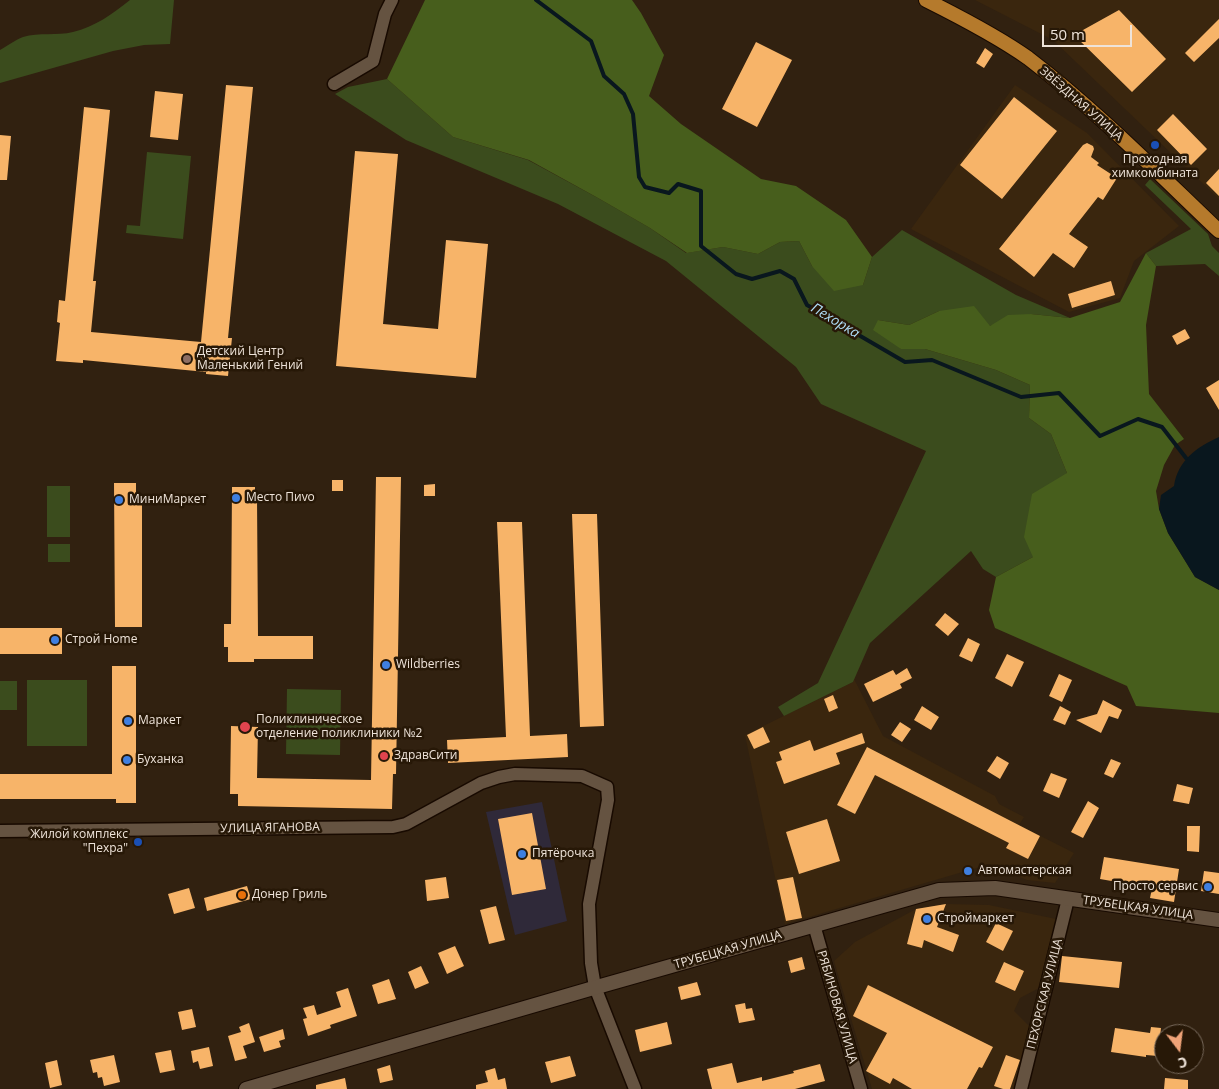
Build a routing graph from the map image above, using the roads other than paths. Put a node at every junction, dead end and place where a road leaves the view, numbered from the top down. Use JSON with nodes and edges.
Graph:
{"nodes":[{"id":1,"x":392,"y":0,"type":"edge"},
{"id":2,"x":926,"y":0,"type":"edge"},
{"id":3,"x":334,"y":84,"type":"dead end"},
{"id":4,"x":1219,"y":231,"type":"edge"},
{"id":5,"x":0,"y":831,"type":"edge"},
{"id":6,"x":1068,"y":899,"type":"junction"},
{"id":7,"x":1219,"y":920,"type":"edge"},
{"id":8,"x":814,"y":925,"type":"junction"},
{"id":9,"x":595,"y":987,"type":"junction"},
{"id":10,"x":246,"y":1089,"type":"edge"},
{"id":11,"x":635,"y":1089,"type":"edge"},
{"id":12,"x":861,"y":1089,"type":"edge"},
{"id":13,"x":1021,"y":1089,"type":"edge"}],
"edges":[{"from":1,"to":3,"type":"street"},
{"from":2,"to":4,"type":"main road","name":"ЗВЁЗДНАЯ УЛИЦА"},
{"from":5,"to":9,"type":"street","name":"УЛИЦА ЯГАНОВА"},
{"from":6,"to":7,"type":"main road","name":"ТРУБЕЦКАЯ УЛИЦА"},
{"from":6,"to":8,"type":"main road","name":"ТРУБЕЦКАЯ УЛИЦА"},
{"from":6,"to":13,"type":"street","name":"ПЕХОРСКАЯ УЛИЦА"},
{"from":8,"to":9,"type":"main road","name":"ТРУБЕЦКАЯ УЛИЦА"},
{"from":8,"to":12,"type":"street","name":"РЯБИНОВАЯ УЛИЦА"},
{"from":9,"to":10,"type":"main road","name":"ТРУБЕЦКАЯ УЛИЦА"},
{"from":9,"to":11,"type":"street"}]}
